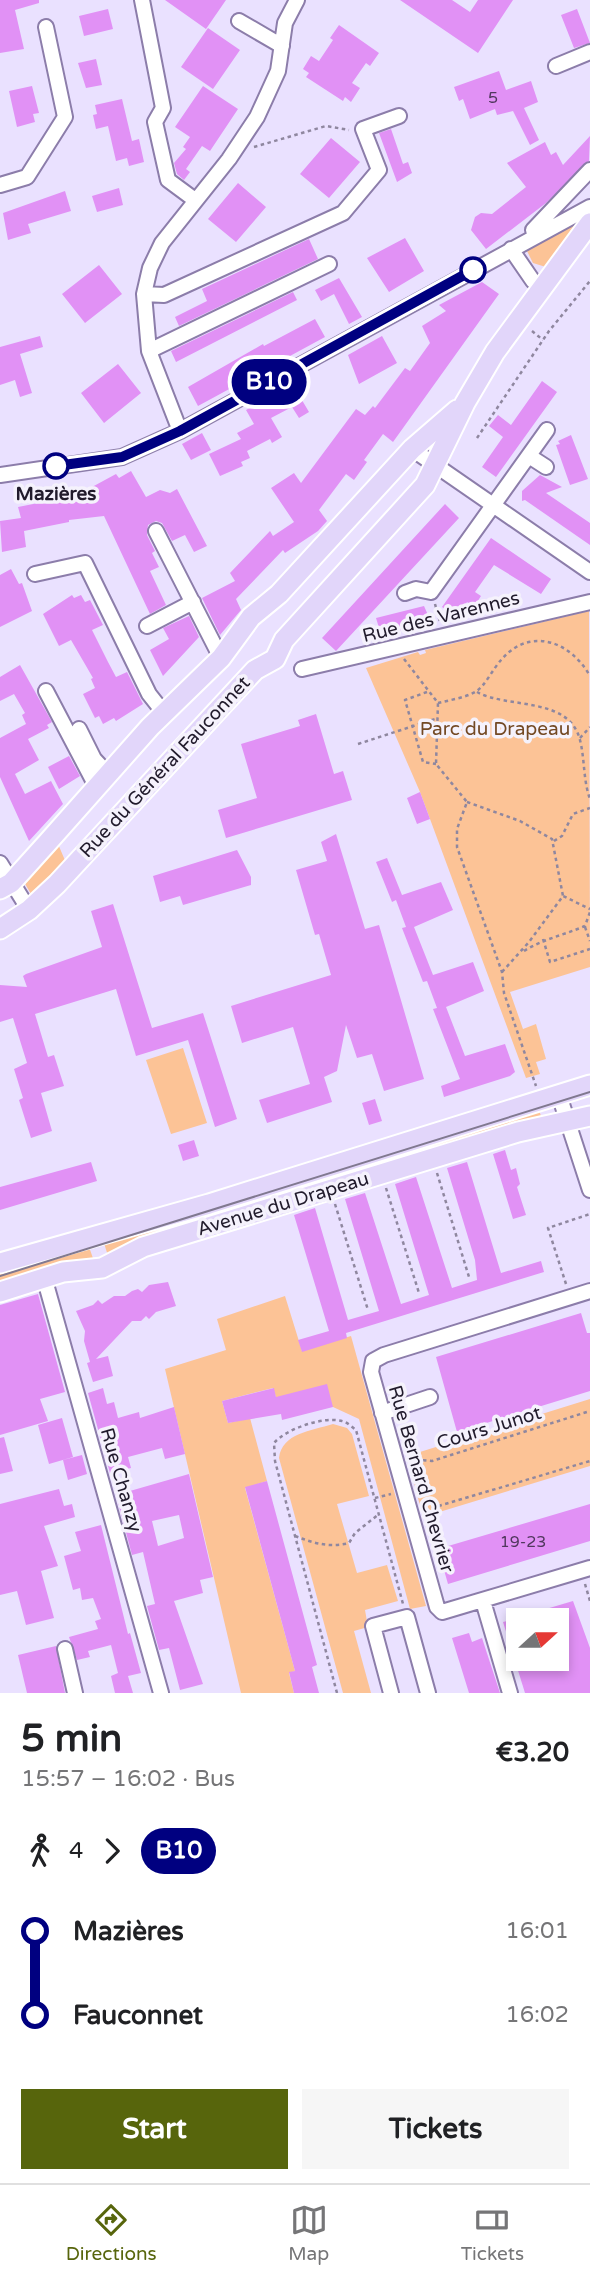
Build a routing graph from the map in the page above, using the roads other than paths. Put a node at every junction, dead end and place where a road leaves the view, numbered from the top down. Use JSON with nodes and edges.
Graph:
{"nodes":[{"id":1,"x":142,"y":0,"type":"edge"},
{"id":2,"x":296,"y":0,"type":"edge"},
{"id":3,"x":239,"y":21,"type":"dead end"},
{"id":4,"x":46,"y":27,"type":"dead end"},
{"id":5,"x":282,"y":46,"type":"junction"},
{"id":6,"x":590,"y":52,"type":"edge"},
{"id":7,"x":556,"y":66,"type":"dead end"},
{"id":8,"x":399,"y":116,"type":"dead end"},
{"id":9,"x":590,"y":170,"type":"edge"},
{"id":10,"x":0,"y":185,"type":"edge"},
{"id":11,"x":195,"y":200,"type":"junction"},
{"id":12,"x":590,"y":207,"type":"edge"},
{"id":13,"x":590,"y":223,"type":"edge"},
{"id":14,"x":584,"y":238,"type":"edge"},
{"id":15,"x":511,"y":249,"type":"junction"},
{"id":16,"x":329,"y":264,"type":"dead end"},
{"id":17,"x":542,"y":287,"type":"junction"},
{"id":18,"x":144,"y":294,"type":"junction"},
{"id":19,"x":149,"y":351,"type":"junction"},
{"id":20,"x":465,"y":403,"type":"junction"},
{"id":21,"x":547,"y":430,"type":"dead end"},
{"id":22,"x":180,"y":431,"type":"junction"},
{"id":23,"x":412,"y":449,"type":"junction"},
{"id":24,"x":529,"y":456,"type":"junction"},
{"id":25,"x":435,"y":466,"type":"junction"},
{"id":26,"x":546,"y":467,"type":"dead end"},
{"id":27,"x":0,"y":475,"type":"edge"},
{"id":28,"x":494,"y":507,"type":"junction"},
{"id":29,"x":156,"y":531,"type":"dead end"},
{"id":30,"x":590,"y":572,"type":"edge"},
{"id":31,"x":35,"y":575,"type":"dead end"},
{"id":32,"x":405,"y":593,"type":"dead end"},
{"id":33,"x":193,"y":602,"type":"junction"},
{"id":34,"x":590,"y":602,"type":"edge"},
{"id":35,"x":147,"y":626,"type":"dead end"},
{"id":36,"x":221,"y":658,"type":"junction"},
{"id":37,"x":302,"y":669,"type":"dead end"},
{"id":38,"x":46,"y":691,"type":"dead end"},
{"id":39,"x":164,"y":713,"type":"junction"},
{"id":40,"x":79,"y":729,"type":"dead end"},
{"id":41,"x":102,"y":780,"type":"junction"},
{"id":42,"x":0,"y":863,"type":"edge"},
{"id":43,"x":5,"y":886,"type":"edge"},
{"id":44,"x":29,"y":910,"type":"junction"},
{"id":45,"x":0,"y":929,"type":"edge"},
{"id":46,"x":590,"y":1086,"type":"edge"},
{"id":47,"x":549,"y":1098,"type":"junction"},
{"id":48,"x":590,"y":1115,"type":"edge"},
{"id":49,"x":569,"y":1122,"type":"junction"},
{"id":50,"x":590,"y":1190,"type":"edge"},
{"id":51,"x":0,"y":1263,"type":"edge"},
{"id":52,"x":44,"y":1278,"type":"junction"},
{"id":53,"x":590,"y":1291,"type":"edge"},
{"id":54,"x":0,"y":1292,"type":"edge"},
{"id":55,"x":430,"y":1397,"type":"dead end"},
{"id":56,"x":382,"y":1413,"type":"junction"},
{"id":57,"x":590,"y":1568,"type":"edge"},
{"id":58,"x":483,"y":1601,"type":"junction"},
{"id":59,"x":65,"y":1649,"type":"dead end"},
{"id":60,"x":75,"y":1693,"type":"edge"},
{"id":61,"x":161,"y":1693,"type":"edge"},
{"id":62,"x":391,"y":1693,"type":"edge"},
{"id":63,"x":428,"y":1693,"type":"edge"},
{"id":64,"x":510,"y":1693,"type":"edge"}],
"edges":[{"from":1,"to":11,"type":"street"},
{"from":2,"to":5,"type":"street"},
{"from":3,"to":5,"type":"street"},
{"from":4,"to":10,"type":"street"},
{"from":5,"to":11,"type":"street"},
{"from":6,"to":7,"type":"street"},
{"from":8,"to":18,"type":"street"},
{"from":9,"to":15,"type":"street"},
{"from":11,"to":18,"type":"street"},
{"from":12,"to":15,"type":"street"},
{"from":13,"to":14,"type":"main road","name":"Rue du Général Fauconnet"},
{"from":14,"to":17,"type":"main road","name":"Rue du Général Fauconnet"},
{"from":15,"to":17,"type":"street"},
{"from":15,"to":22,"type":"street"},
{"from":16,"to":19,"type":"street"},
{"from":17,"to":20,"type":"main road","name":"Rue du Général Fauconnet"},
{"from":18,"to":19,"type":"street"},
{"from":19,"to":22,"type":"street"},
{"from":20,"to":23,"type":"main road","name":"Rue du Général Fauconnet"},
{"from":20,"to":25,"type":"main road","name":"Rue du Général Fauconnet"},
{"from":21,"to":24,"type":"street"},
{"from":22,"to":27,"type":"street"},
{"from":23,"to":25,"type":"street"},
{"from":23,"to":36,"type":"main road","name":"Rue du Général Fauconnet"},
{"from":24,"to":26,"type":"street"},
{"from":24,"to":28,"type":"street"},
{"from":25,"to":28,"type":"street"},
{"from":25,"to":44,"type":"main road","name":"Rue du Général Fauconnet"},
{"from":28,"to":30,"type":"street"},
{"from":28,"to":32,"type":"street"},
{"from":29,"to":33,"type":"street"},
{"from":31,"to":39,"type":"street"},
{"from":33,"to":35,"type":"street"},
{"from":33,"to":36,"type":"street"},
{"from":34,"to":37,"type":"street","name":"Rue des Varennes"},
{"from":36,"to":39,"type":"main road","name":"Rue du Général Fauconnet"},
{"from":38,"to":41,"type":"street"},
{"from":39,"to":41,"type":"main road","name":"Rue du Général Fauconnet"},
{"from":40,"to":41,"type":"street"},
{"from":41,"to":43,"type":"main road","name":"Rue du Général Fauconnet"},
{"from":42,"to":43,"type":"street"},
{"from":43,"to":44,"type":"street"},
{"from":44,"to":45,"type":"main road","name":"Rue du Général Fauconnet"},
{"from":46,"to":47,"type":"main road","name":"Avenue du Drapeau"},
{"from":47,"to":49,"type":"street"},
{"from":47,"to":51,"type":"main road","name":"Avenue du Drapeau"},
{"from":48,"to":49,"type":"main road","name":"Avenue du Drapeau"},
{"from":49,"to":50,"type":"street"},
{"from":49,"to":52,"type":"main road","name":"Avenue du Drapeau"},
{"from":52,"to":54,"type":"main road","name":"Avenue du Drapeau"},
{"from":52,"to":61,"type":"street","name":"Rue Chanzy"},
{"from":53,"to":56,"type":"street","name":"Rue Bernard Chevrier"},
{"from":55,"to":56,"type":"street"},
{"from":56,"to":58,"type":"street","name":"Rue Bernard Chevrier"},
{"from":57,"to":58,"type":"street"},
{"from":58,"to":64,"type":"street"},
{"from":59,"to":60,"type":"street"},
{"from":62,"to":63,"type":"street"}]}
